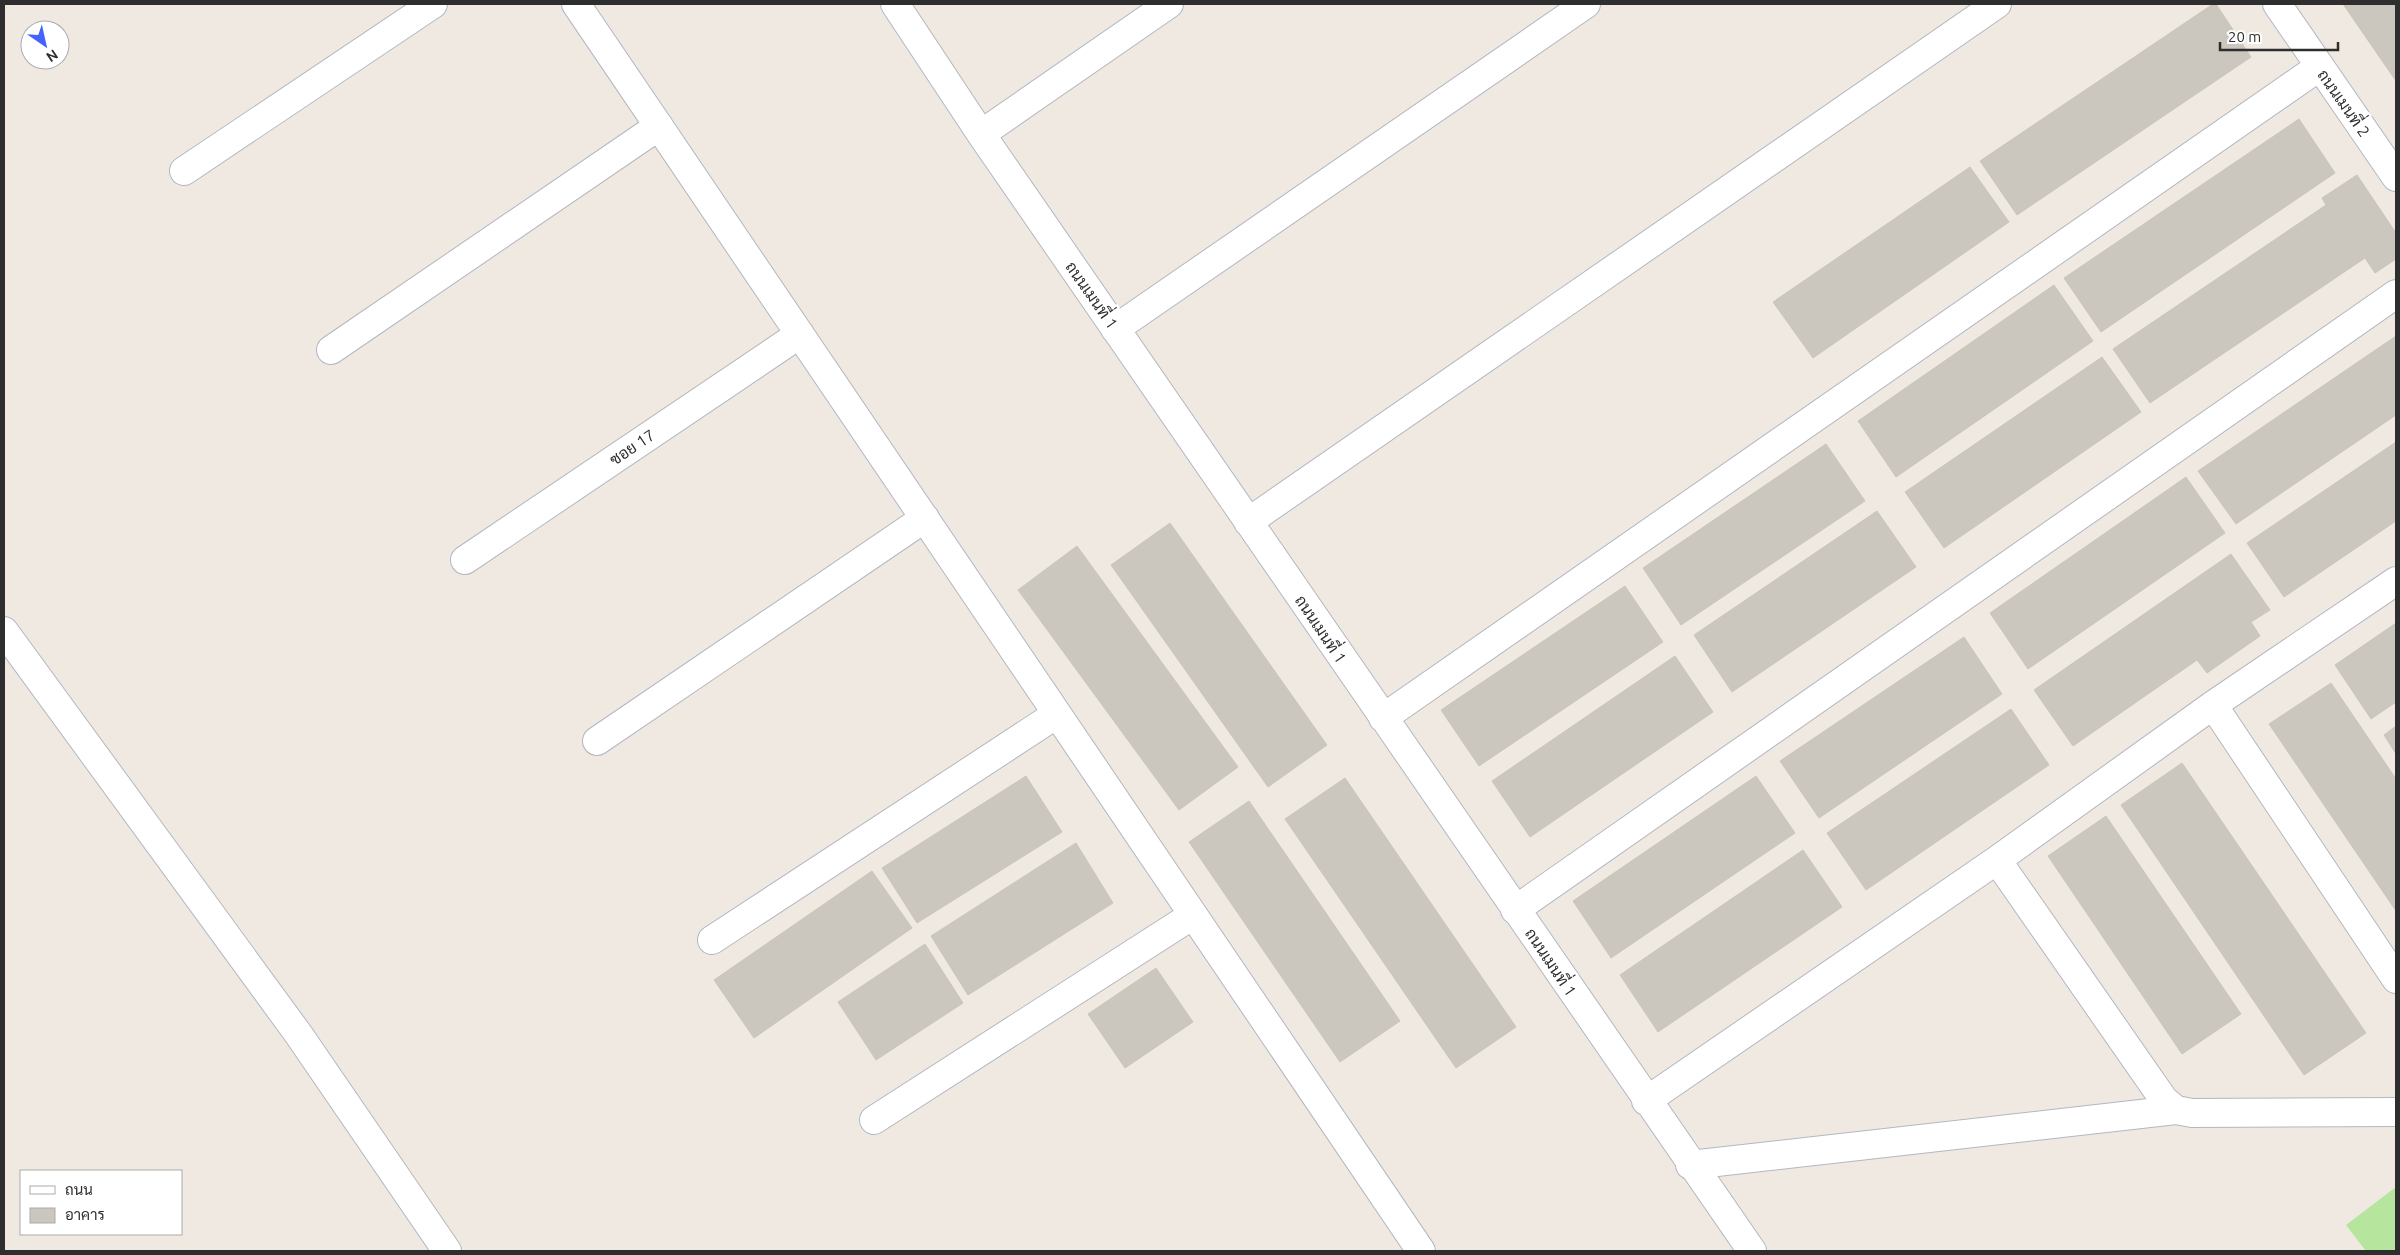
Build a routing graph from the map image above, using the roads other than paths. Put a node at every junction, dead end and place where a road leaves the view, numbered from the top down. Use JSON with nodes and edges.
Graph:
{"nodes":[{"id":1,"x":433,"y":4,"type":"edge"},
{"id":2,"x":576,"y":4,"type":"edge"},
{"id":3,"x":895,"y":4,"type":"edge"},
{"id":4,"x":1169,"y":4,"type":"edge"},
{"id":5,"x":1586,"y":4,"type":"edge"},
{"id":6,"x":1997,"y":4,"type":"edge"},
{"id":7,"x":2277,"y":4,"type":"edge"},
{"id":8,"x":2319,"y":67,"type":"junction"},
{"id":9,"x":659,"y":126,"type":"junction"},
{"id":10,"x":981,"y":134,"type":"junction"},
{"id":11,"x":184,"y":171,"type":"dead end"},
{"id":12,"x":2396,"y":177,"type":"edge"},
{"id":13,"x":2396,"y":294,"type":"edge"},
{"id":14,"x":1115,"y":329,"type":"junction"},
{"id":15,"x":800,"y":334,"type":"junction"},
{"id":16,"x":331,"y":350,"type":"dead end"},
{"id":17,"x":925,"y":518,"type":"junction"},
{"id":18,"x":1248,"y":522,"type":"junction"},
{"id":19,"x":464,"y":560,"type":"dead end"},
{"id":20,"x":2396,"y":581,"type":"edge"},
{"id":21,"x":4,"y":631,"type":"edge"},
{"id":22,"x":2213,"y":705,"type":"junction"},
{"id":23,"x":1057,"y":714,"type":"junction"},
{"id":24,"x":1383,"y":718,"type":"junction"},
{"id":25,"x":597,"y":741,"type":"dead end"},
{"id":26,"x":1997,"y":860,"type":"junction"},
{"id":27,"x":1515,"y":910,"type":"junction"},
{"id":28,"x":1193,"y":915,"type":"junction"},
{"id":29,"x":712,"y":940,"type":"dead end"},
{"id":30,"x":2396,"y":979,"type":"edge"},
{"id":31,"x":1646,"y":1101,"type":"junction"},
{"id":32,"x":2176,"y":1110,"type":"junction"},
{"id":33,"x":2396,"y":1112,"type":"edge"},
{"id":34,"x":874,"y":1120,"type":"dead end"},
{"id":35,"x":1690,"y":1165,"type":"junction"},
{"id":36,"x":447,"y":1251,"type":"edge"},
{"id":37,"x":1421,"y":1251,"type":"edge"},
{"id":38,"x":1752,"y":1251,"type":"edge"}],
"edges":[{"from":1,"to":11,"type":"street"},
{"from":2,"to":9,"type":"street"},
{"from":3,"to":10,"type":"street","name":"ถนนเมนที่ 1"},
{"from":4,"to":10,"type":"street"},
{"from":5,"to":14,"type":"street"},
{"from":6,"to":18,"type":"street"},
{"from":7,"to":8,"type":"street","name":"ถนนเมนที่ 2"},
{"from":8,"to":12,"type":"street","name":"ถนนเมนที่ 2"},
{"from":8,"to":24,"type":"street"},
{"from":9,"to":15,"type":"street"},
{"from":9,"to":16,"type":"street"},
{"from":10,"to":14,"type":"street","name":"ถนนเมนที่ 1"},
{"from":13,"to":27,"type":"street"},
{"from":14,"to":18,"type":"street","name":"ถนนเมนที่ 1"},
{"from":15,"to":17,"type":"street"},
{"from":15,"to":19,"type":"street","name":"ซอย 17"},
{"from":17,"to":23,"type":"street"},
{"from":17,"to":25,"type":"street"},
{"from":18,"to":24,"type":"street","name":"ถนนเมนที่ 1"},
{"from":20,"to":22,"type":"street"},
{"from":21,"to":36,"type":"street"},
{"from":22,"to":26,"type":"street"},
{"from":22,"to":30,"type":"street"},
{"from":23,"to":28,"type":"street"},
{"from":23,"to":29,"type":"street"},
{"from":24,"to":27,"type":"street","name":"ถนนเมนที่ 1"},
{"from":26,"to":31,"type":"street"},
{"from":26,"to":32,"type":"street"},
{"from":27,"to":31,"type":"street","name":"ถนนเมนที่ 1"},
{"from":28,"to":34,"type":"street"},
{"from":28,"to":37,"type":"street"},
{"from":31,"to":35,"type":"street","name":"ถนนเมนที่ 1"},
{"from":32,"to":33,"type":"street"},
{"from":32,"to":35,"type":"street"},
{"from":35,"to":38,"type":"street","name":"ถนนเมนที่ 1"}]}
